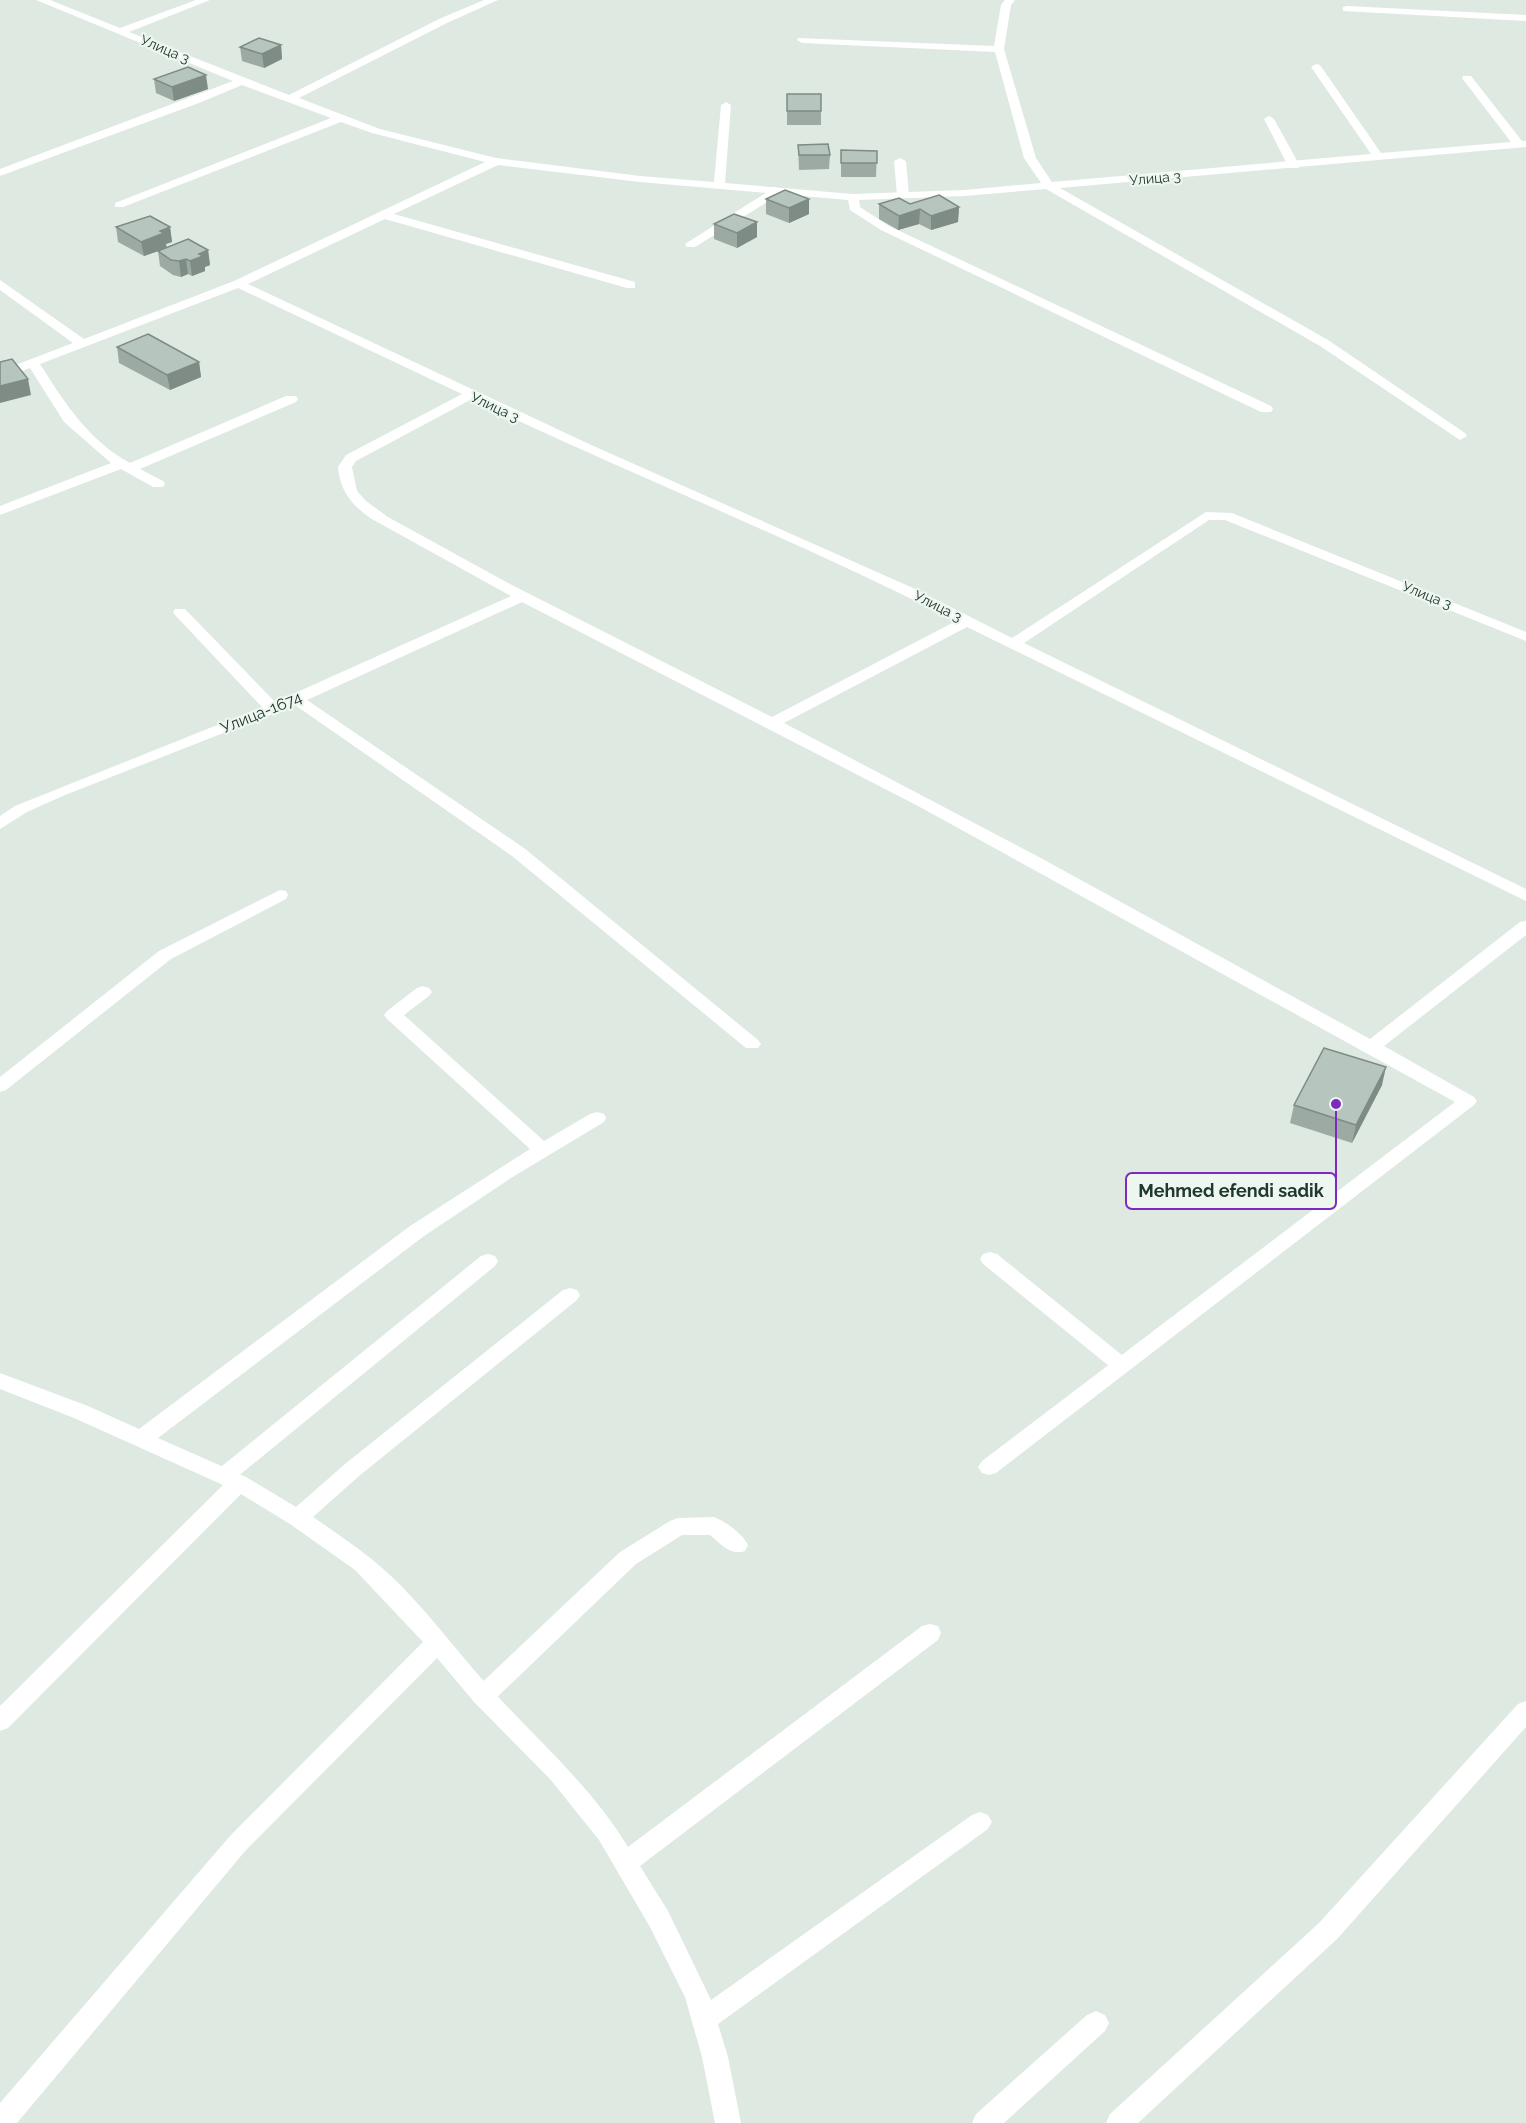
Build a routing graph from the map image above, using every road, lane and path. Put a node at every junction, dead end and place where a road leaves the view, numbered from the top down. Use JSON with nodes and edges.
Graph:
{"nodes":[{"id":1,"x":41,"y":0,"type":"edge"},
{"id":2,"x":205,"y":0,"type":"edge"},
{"id":3,"x":493,"y":0,"type":"edge"},
{"id":4,"x":1010,"y":0,"type":"edge"},
{"id":5,"x":1347,"y":9,"type":"dead end"},
{"id":6,"x":1526,"y":18,"type":"edge"},
{"id":7,"x":122,"y":31,"type":"junction"},
{"id":8,"x":802,"y":40,"type":"dead end"},
{"id":9,"x":999,"y":49,"type":"junction"},
{"id":10,"x":1316,"y":68,"type":"dead end"},
{"id":11,"x":1467,"y":78,"type":"dead end"},
{"id":12,"x":242,"y":81,"type":"junction"},
{"id":13,"x":288,"y":99,"type":"junction"},
{"id":14,"x":726,"y":105,"type":"dead end"},
{"id":15,"x":338,"y":119,"type":"junction"},
{"id":16,"x":1269,"y":120,"type":"dead end"},
{"id":17,"x":1522,"y":144,"type":"edge"},
{"id":18,"x":1379,"y":158,"type":"junction"},
{"id":19,"x":496,"y":161,"type":"junction"},
{"id":20,"x":900,"y":161,"type":"dead end"},
{"id":21,"x":1294,"y":166,"type":"junction"},
{"id":22,"x":0,"y":173,"type":"edge"},
{"id":23,"x":719,"y":186,"type":"junction"},
{"id":24,"x":1050,"y":187,"type":"junction"},
{"id":25,"x":776,"y":190,"type":"junction"},
{"id":26,"x":903,"y":195,"type":"junction"},
{"id":27,"x":853,"y":197,"type":"junction"},
{"id":28,"x":119,"y":205,"type":"dead end"},
{"id":29,"x":385,"y":215,"type":"junction"},
{"id":30,"x":691,"y":244,"type":"dead end"},
{"id":31,"x":0,"y":284,"type":"edge"},
{"id":32,"x":238,"y":284,"type":"junction"},
{"id":33,"x":631,"y":285,"type":"dead end"},
{"id":34,"x":83,"y":344,"type":"junction"},
{"id":35,"x":33,"y":363,"type":"junction"},
{"id":36,"x":0,"y":375,"type":"edge"},
{"id":37,"x":470,"y":395,"type":"junction"},
{"id":38,"x":291,"y":399,"type":"dead end"},
{"id":39,"x":1266,"y":410,"type":"dead end"},
{"id":40,"x":1460,"y":436,"type":"dead end"},
{"id":41,"x":126,"y":466,"type":"junction"},
{"id":42,"x":158,"y":484,"type":"dead end"},
{"id":43,"x":0,"y":511,"type":"edge"},
{"id":44,"x":522,"y":597,"type":"junction"},
{"id":45,"x":180,"y":612,"type":"dead end"},
{"id":46,"x":968,"y":621,"type":"junction"},
{"id":47,"x":1526,"y":637,"type":"edge"},
{"id":48,"x":1013,"y":644,"type":"junction"},
{"id":49,"x":296,"y":699,"type":"junction"},
{"id":50,"x":272,"y":708,"type":"junction"},
{"id":51,"x":774,"y":722,"type":"junction"},
{"id":52,"x":0,"y":824,"type":"edge"},
{"id":53,"x":280,"y":895,"type":"dead end"},
{"id":54,"x":1526,"y":896,"type":"edge"},
{"id":55,"x":1526,"y":926,"type":"edge"},
{"id":56,"x":423,"y":992,"type":"dead end"},
{"id":57,"x":752,"y":1044,"type":"dead end"},
{"id":58,"x":1371,"y":1047,"type":"junction"},
{"id":59,"x":0,"y":1086,"type":"edge"},
{"id":60,"x":597,"y":1118,"type":"dead end"},
{"id":61,"x":543,"y":1150,"type":"junction"},
{"id":62,"x":990,"y":1259,"type":"dead end"},
{"id":63,"x":488,"y":1261,"type":"dead end"},
{"id":64,"x":570,"y":1295,"type":"dead end"},
{"id":65,"x":1121,"y":1365,"type":"junction"},
{"id":66,"x":0,"y":1381,"type":"edge"},
{"id":67,"x":141,"y":1439,"type":"junction"},
{"id":68,"x":989,"y":1467,"type":"dead end"},
{"id":69,"x":232,"y":1480,"type":"junction"},
{"id":70,"x":298,"y":1518,"type":"junction"},
{"id":71,"x":737,"y":1545,"type":"dead end"},
{"id":72,"x":930,"y":1633,"type":"dead end"},
{"id":73,"x":437,"y":1643,"type":"junction"},
{"id":74,"x":483,"y":1696,"type":"junction"},
{"id":75,"x":1526,"y":1711,"type":"edge"},
{"id":76,"x":0,"y":1721,"type":"edge"},
{"id":77,"x":980,"y":1822,"type":"dead end"},
{"id":78,"x":625,"y":1863,"type":"junction"},
{"id":79,"x":704,"y":2019,"type":"junction"},
{"id":80,"x":1096,"y":2023,"type":"dead end"},
{"id":81,"x":0,"y":2123,"type":"edge"},
{"id":82,"x":728,"y":2123,"type":"edge"},
{"id":83,"x":985,"y":2123,"type":"edge"},
{"id":84,"x":1119,"y":2123,"type":"edge"}],
"edges":[{"from":1,"to":7,"type":"street","name":"Улица 3"},
{"from":2,"to":7,"type":"street"},
{"from":3,"to":13,"type":"street"},
{"from":4,"to":9,"type":"street"},
{"from":5,"to":6,"type":"street"},
{"from":7,"to":12,"type":"street","name":"Улица 3"},
{"from":8,"to":9,"type":"street"},
{"from":9,"to":24,"type":"street"},
{"from":10,"to":18,"type":"street"},
{"from":11,"to":17,"type":"street"},
{"from":12,"to":13,"type":"street","name":"Улица 3"},
{"from":12,"to":22,"type":"street"},
{"from":13,"to":15,"type":"street","name":"Улица 3"},
{"from":14,"to":23,"type":"street"},
{"from":15,"to":19,"type":"street","name":"Улица 3"},
{"from":15,"to":28,"type":"street"},
{"from":16,"to":21,"type":"street"},
{"from":17,"to":18,"type":"street","name":"Улица 3"},
{"from":18,"to":21,"type":"street","name":"Улица 3"},
{"from":19,"to":23,"type":"street","name":"Улица 3"},
{"from":19,"to":29,"type":"street"},
{"from":20,"to":26,"type":"street"},
{"from":21,"to":24,"type":"street","name":"Улица 3"},
{"from":23,"to":25,"type":"street","name":"Улица 3"},
{"from":24,"to":26,"type":"street","name":"Улица 3"},
{"from":24,"to":40,"type":"street"},
{"from":25,"to":27,"type":"street","name":"Улица 3"},
{"from":25,"to":30,"type":"street"},
{"from":26,"to":27,"type":"street","name":"Улица 3"},
{"from":27,"to":39,"type":"street"},
{"from":29,"to":32,"type":"street"},
{"from":29,"to":33,"type":"street"},
{"from":31,"to":34,"type":"street"},
{"from":32,"to":34,"type":"street"},
{"from":32,"to":37,"type":"street","name":"Улица 3"},
{"from":34,"to":35,"type":"street"},
{"from":35,"to":36,"type":"street"},
{"from":35,"to":41,"type":"street"},
{"from":37,"to":44,"type":"street"},
{"from":37,"to":46,"type":"street","name":"Улица 3"},
{"from":38,"to":41,"type":"street"},
{"from":41,"to":42,"type":"street"},
{"from":41,"to":43,"type":"street"},
{"from":44,"to":49,"type":"street","name":"Улица-1674"},
{"from":44,"to":51,"type":"street"},
{"from":45,"to":50,"type":"street"},
{"from":46,"to":48,"type":"street","name":"Улица 3"},
{"from":46,"to":51,"type":"street"},
{"from":47,"to":48,"type":"street","name":"Улица 3"},
{"from":48,"to":54,"type":"street","name":"Улица 3"},
{"from":49,"to":50,"type":"street","name":"Улица-1674"},
{"from":49,"to":57,"type":"street"},
{"from":50,"to":52,"type":"street","name":"Улица-1674"},
{"from":51,"to":58,"type":"street"},
{"from":53,"to":59,"type":"street"},
{"from":55,"to":58,"type":"street"},
{"from":56,"to":61,"type":"street"},
{"from":58,"to":65,"type":"street"},
{"from":60,"to":61,"type":"street"},
{"from":61,"to":67,"type":"street"},
{"from":62,"to":65,"type":"street"},
{"from":63,"to":69,"type":"street"},
{"from":64,"to":70,"type":"street"},
{"from":65,"to":68,"type":"street"},
{"from":66,"to":67,"type":"street"},
{"from":67,"to":69,"type":"street"},
{"from":69,"to":70,"type":"street"},
{"from":69,"to":76,"type":"street"},
{"from":70,"to":73,"type":"street"},
{"from":71,"to":74,"type":"street"},
{"from":72,"to":78,"type":"street"},
{"from":73,"to":74,"type":"street"},
{"from":73,"to":81,"type":"street"},
{"from":74,"to":78,"type":"street"},
{"from":75,"to":84,"type":"street"},
{"from":77,"to":79,"type":"street"},
{"from":78,"to":79,"type":"street"},
{"from":79,"to":82,"type":"street"},
{"from":80,"to":83,"type":"street"}]}
